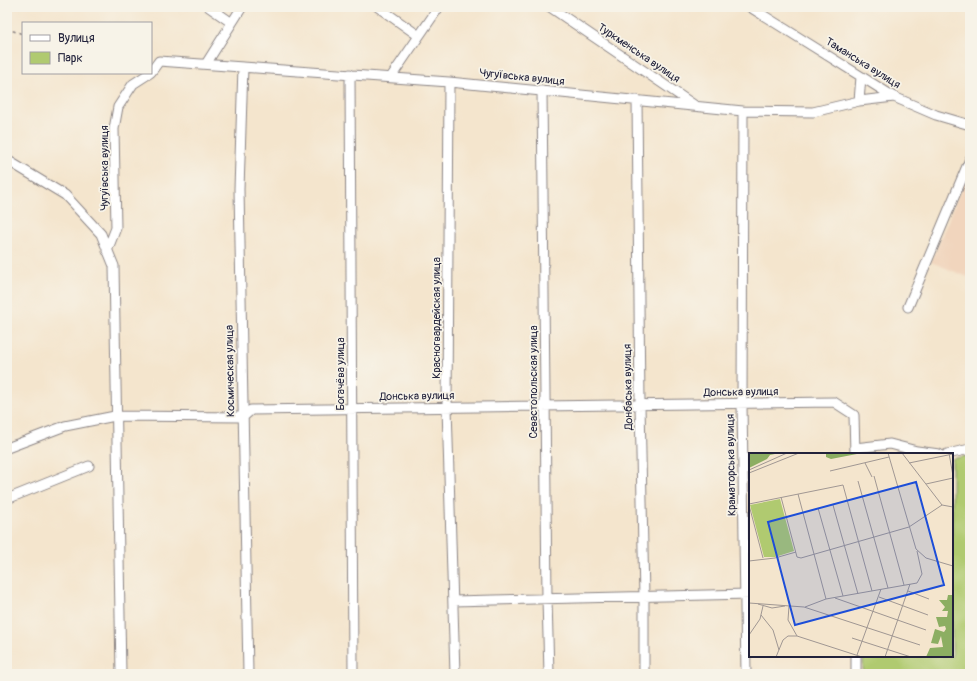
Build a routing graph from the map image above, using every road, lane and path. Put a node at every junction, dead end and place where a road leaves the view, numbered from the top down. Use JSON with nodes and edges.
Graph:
{"nodes":[{"id":1,"x":209,"y":7,"type":"edge"},
{"id":2,"x":242,"y":7,"type":"edge"},
{"id":3,"x":378,"y":7,"type":"edge"},
{"id":4,"x":439,"y":7,"type":"edge"},
{"id":5,"x":550,"y":7,"type":"edge"},
{"id":6,"x":750,"y":7,"type":"edge"},
{"id":7,"x":232,"y":23,"type":"junction"},
{"id":8,"x":7,"y":29,"type":"edge"},
{"id":9,"x":22,"y":34,"type":"edge"},
{"id":10,"x":419,"y":36,"type":"junction"},
{"id":11,"x":206,"y":64,"type":"junction"},
{"id":12,"x":243,"y":67,"type":"junction"},
{"id":13,"x":152,"y":70,"type":"edge"},
{"id":14,"x":147,"y":74,"type":"edge"},
{"id":15,"x":350,"y":74,"type":"junction"},
{"id":16,"x":390,"y":77,"type":"junction"},
{"id":17,"x":861,"y":77,"type":"junction"},
{"id":18,"x":449,"y":82,"type":"junction"},
{"id":19,"x":542,"y":91,"type":"junction"},
{"id":20,"x":894,"y":97,"type":"junction"},
{"id":21,"x":637,"y":100,"type":"junction"},
{"id":22,"x":859,"y":101,"type":"junction"},
{"id":23,"x":695,"y":106,"type":"junction"},
{"id":24,"x":743,"y":111,"type":"junction"},
{"id":25,"x":970,"y":125,"type":"edge"},
{"id":26,"x":970,"y":159,"type":"edge"},
{"id":27,"x":7,"y":160,"type":"edge"},
{"id":28,"x":107,"y":251,"type":"junction"},
{"id":29,"x":908,"y":307,"type":"dead end"},
{"id":30,"x":742,"y":404,"type":"junction"},
{"id":31,"x":640,"y":405,"type":"junction"},
{"id":32,"x":545,"y":406,"type":"junction"},
{"id":33,"x":447,"y":407,"type":"junction"},
{"id":34,"x":352,"y":408,"type":"junction"},
{"id":35,"x":116,"y":416,"type":"junction"},
{"id":36,"x":243,"y":417,"type":"junction"},
{"id":37,"x":7,"y":448,"type":"edge"},
{"id":38,"x":970,"y":449,"type":"edge"},
{"id":39,"x":855,"y":451,"type":"edge"},
{"id":40,"x":932,"y":453,"type":"edge"},
{"id":41,"x":952,"y":453,"type":"edge"},
{"id":42,"x":89,"y":466,"type":"dead end"},
{"id":43,"x":7,"y":499,"type":"edge"},
{"id":44,"x":748,"y":595,"type":"edge"},
{"id":45,"x":644,"y":597,"type":"junction"},
{"id":46,"x":547,"y":599,"type":"junction"},
{"id":47,"x":453,"y":601,"type":"junction"},
{"id":48,"x":856,"y":657,"type":"edge"},
{"id":49,"x":121,"y":674,"type":"edge"},
{"id":50,"x":248,"y":674,"type":"edge"},
{"id":51,"x":353,"y":674,"type":"edge"},
{"id":52,"x":455,"y":674,"type":"edge"},
{"id":53,"x":550,"y":674,"type":"edge"},
{"id":54,"x":644,"y":674,"type":"edge"},
{"id":55,"x":746,"y":674,"type":"edge"},
{"id":56,"x":856,"y":674,"type":"edge"}],
"edges":[{"from":1,"to":7,"type":"street"},
{"from":2,"to":7,"type":"street"},
{"from":3,"to":10,"type":"street"},
{"from":4,"to":10,"type":"street"},
{"from":5,"to":23,"type":"street","name":"Туркменська вулиця"},
{"from":6,"to":17,"type":"street","name":"Таманська вулиця"},
{"from":7,"to":11,"type":"street"},
{"from":8,"to":9,"type":"path"},
{"from":10,"to":16,"type":"street"},
{"from":11,"to":12,"type":"street","name":"Чугуївська вулиця"},
{"from":11,"to":13,"type":"street","name":"Чугуївська вулиця"},
{"from":12,"to":15,"type":"street","name":"Чугуївська вулиця"},
{"from":12,"to":36,"type":"street","name":"Космическая улица"},
{"from":14,"to":28,"type":"street","name":"Чугуївська вулиця"},
{"from":15,"to":16,"type":"street","name":"Чугуївська вулиця"},
{"from":15,"to":34,"type":"street","name":"Богачёва улица"},
{"from":16,"to":18,"type":"street","name":"Чугуївська вулиця"},
{"from":17,"to":20,"type":"street","name":"Таманська вулиця"},
{"from":17,"to":22,"type":"street"},
{"from":18,"to":19,"type":"street","name":"Чугуївська вулиця"},
{"from":18,"to":33,"type":"street","name":"Красногвардейская улица"},
{"from":19,"to":21,"type":"street","name":"Чугуївська вулиця"},
{"from":19,"to":32,"type":"street","name":"Севастопольская улица"},
{"from":20,"to":22,"type":"street","name":"Чугуївська вулиця"},
{"from":20,"to":25,"type":"street","name":"Таманська вулиця"},
{"from":21,"to":23,"type":"street","name":"Чугуївська вулиця"},
{"from":21,"to":31,"type":"street","name":"Донбаська вулиця"},
{"from":22,"to":24,"type":"street","name":"Чугуївська вулиця"},
{"from":23,"to":24,"type":"street","name":"Чугуївська вулиця"},
{"from":24,"to":30,"type":"street","name":"Краматорська вулиця"},
{"from":26,"to":29,"type":"street"},
{"from":27,"to":28,"type":"street"},
{"from":28,"to":35,"type":"street"},
{"from":30,"to":31,"type":"street","name":"Донська вулиця"},
{"from":30,"to":39,"type":"street","name":"Донська вулиця"},
{"from":30,"to":44,"type":"street","name":"Краматорська вулиця"},
{"from":31,"to":32,"type":"street","name":"Донська вулиця"},
{"from":31,"to":45,"type":"street","name":"Донбаська вулиця"},
{"from":32,"to":33,"type":"street","name":"Донська вулиця"},
{"from":32,"to":46,"type":"street","name":"Севастопольская улица"},
{"from":33,"to":34,"type":"street","name":"Донська вулиця"},
{"from":33,"to":47,"type":"street","name":"Красногвардейская улица"},
{"from":34,"to":36,"type":"street","name":"Донська вулиця"},
{"from":34,"to":51,"type":"street","name":"Богачёва улица"},
{"from":35,"to":36,"type":"street","name":"Донська вулиця"},
{"from":35,"to":37,"type":"street","name":"Донська вулиця"},
{"from":35,"to":49,"type":"street"},
{"from":36,"to":50,"type":"street","name":"Космическая улица"},
{"from":38,"to":41,"type":"street"},
{"from":39,"to":40,"type":"street"},
{"from":42,"to":43,"type":"street"},
{"from":44,"to":45,"type":"street"},
{"from":44,"to":55,"type":"street","name":"Краматорська вулиця"},
{"from":45,"to":46,"type":"street"},
{"from":45,"to":54,"type":"street","name":"Донбаська вулиця"},
{"from":46,"to":47,"type":"street"},
{"from":46,"to":53,"type":"street","name":"Севастопольская улица"},
{"from":47,"to":52,"type":"street","name":"Красногвардейская улица"},
{"from":48,"to":56,"type":"street"}]}
